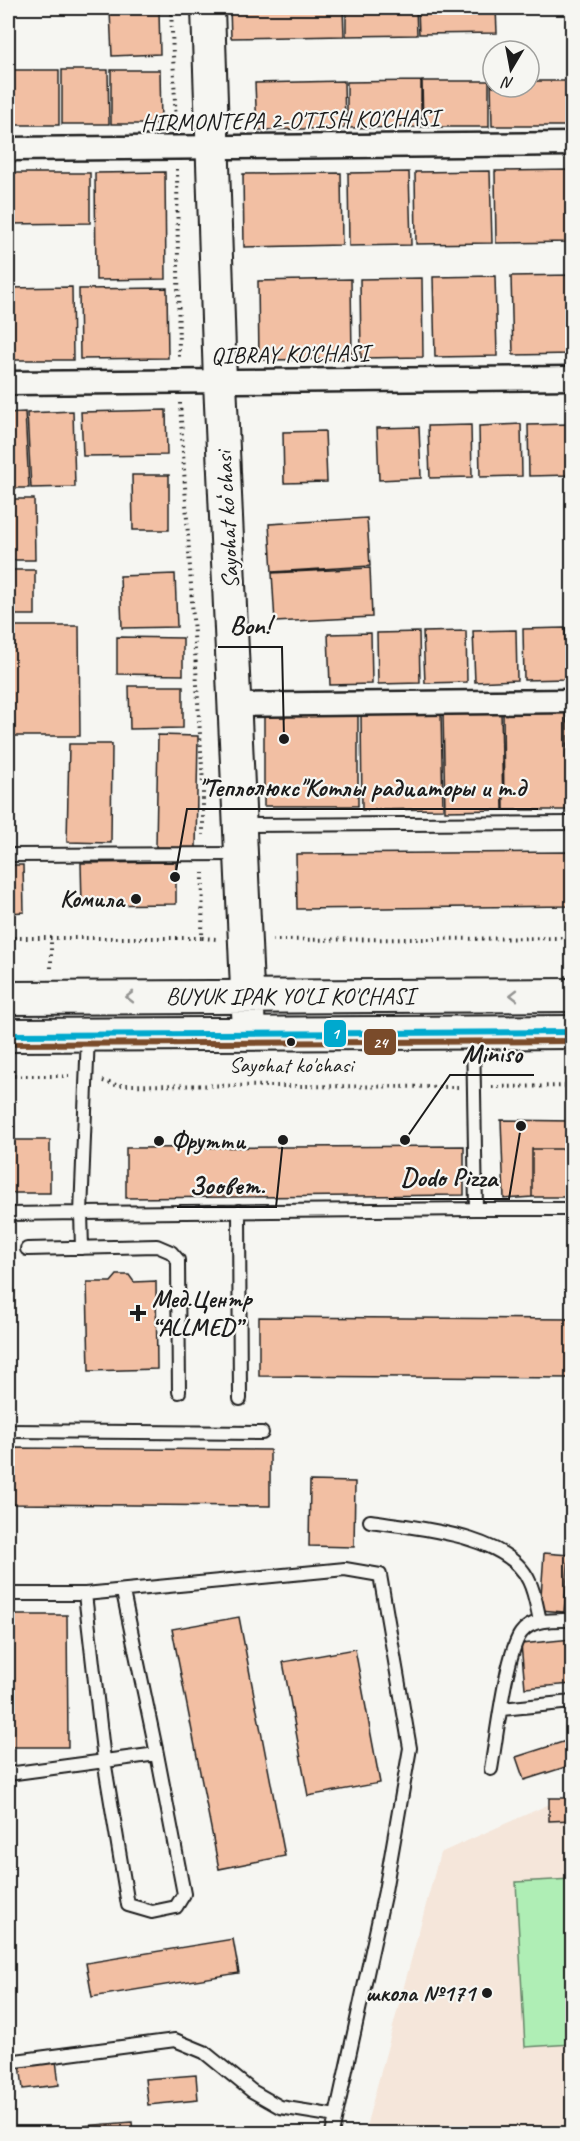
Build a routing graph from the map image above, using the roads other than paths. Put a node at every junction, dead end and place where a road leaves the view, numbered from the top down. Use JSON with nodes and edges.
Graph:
{"nodes":[{"id":1,"x":208,"y":8,"type":"edge"},
{"id":2,"x":573,"y":144,"type":"edge"},
{"id":3,"x":8,"y":149,"type":"edge"},
{"id":4,"x":212,"y":149,"type":"junction"},
{"id":5,"x":573,"y":378,"type":"edge"},
{"id":6,"x":220,"y":382,"type":"junction"},
{"id":7,"x":8,"y":383,"type":"edge"},
{"id":8,"x":573,"y":701,"type":"edge"},
{"id":9,"x":235,"y":705,"type":"junction"},
{"id":10,"x":573,"y":823,"type":"edge"},
{"id":11,"x":240,"y":840,"type":"junction"},
{"id":12,"x":8,"y":855,"type":"edge"},
{"id":13,"x":573,"y":995,"type":"edge"},
{"id":14,"x":247,"y":996,"type":"junction"},
{"id":15,"x":8,"y":998,"type":"edge"},
{"id":16,"x":573,"y":1032,"type":"edge"},
{"id":17,"x":249,"y":1033,"type":"junction"},
{"id":18,"x":473,"y":1033,"type":"junction"},
{"id":19,"x":88,"y":1034,"type":"junction"},
{"id":20,"x":8,"y":1035,"type":"edge"},
{"id":21,"x":476,"y":1209,"type":"junction"},
{"id":22,"x":573,"y":1209,"type":"edge"},
{"id":23,"x":239,"y":1211,"type":"junction"},
{"id":24,"x":81,"y":1213,"type":"junction"},
{"id":25,"x":8,"y":1214,"type":"edge"},
{"id":26,"x":82,"y":1248,"type":"junction"},
{"id":27,"x":27,"y":1249,"type":"dead end"},
{"id":28,"x":179,"y":1392,"type":"dead end"},
{"id":29,"x":240,"y":1399,"type":"dead end"},
{"id":30,"x":8,"y":1431,"type":"edge"},
{"id":31,"x":262,"y":1433,"type":"dead end"},
{"id":32,"x":370,"y":1521,"type":"dead end"},
{"id":33,"x":123,"y":1592,"type":"junction"},
{"id":34,"x":8,"y":1594,"type":"edge"},
{"id":35,"x":85,"y":1594,"type":"junction"},
{"id":36,"x":573,"y":1620,"type":"edge"},
{"id":37,"x":540,"y":1621,"type":"junction"},
{"id":38,"x":573,"y":1702,"type":"edge"},
{"id":39,"x":502,"y":1709,"type":"junction"},
{"id":40,"x":157,"y":1754,"type":"junction"},
{"id":41,"x":104,"y":1760,"type":"junction"},
{"id":42,"x":491,"y":1769,"type":"dead end"},
{"id":43,"x":8,"y":1774,"type":"edge"},
{"id":44,"x":8,"y":2062,"type":"edge"},
{"id":45,"x":336,"y":2116,"type":"junction"},
{"id":46,"x":332,"y":2133,"type":"edge"}],
"edges":[{"from":1,"to":4,"type":"main road","name":"Sayohat koʻchasi"},
{"from":2,"to":4,"type":"street","name":"HIRMONTEPA 2-O'TISH KO'CHASI"},
{"from":3,"to":4,"type":"street","name":"HIRMONTEPA 2-O'TISH KO'CHASI"},
{"from":4,"to":6,"type":"main road","name":"Sayohat koʻchasi"},
{"from":5,"to":6,"type":"street","name":"QIBRAY KO'CHASI"},
{"from":6,"to":7,"type":"street","name":"QIBRAY KO'CHASI"},
{"from":6,"to":9,"type":"main road","name":"Sayohat koʻchasi"},
{"from":8,"to":9,"type":"street"},
{"from":9,"to":11,"type":"main road","name":"Sayohat koʻchasi"},
{"from":10,"to":11,"type":"lane"},
{"from":11,"to":12,"type":"lane"},
{"from":11,"to":14,"type":"main road","name":"Sayohat koʻchasi"},
{"from":13,"to":14,"type":"main road","name":"BUYUK IPAK YO'LI KO'CHASI","one_way":true},
{"from":14,"to":15,"type":"main road","name":"BUYUK IPAK YO'LI KO'CHASI","one_way":true},
{"from":14,"to":17,"type":"main road","name":"Sayohat koʻchasi"},
{"from":16,"to":18,"type":"main road","name":"BUYUK IPAK YO'LI KO'CHASI"},
{"from":17,"to":18,"type":"main road","name":"BUYUK IPAK YO'LI KO'CHASI"},
{"from":17,"to":19,"type":"main road","name":"BUYUK IPAK YO'LI KO'CHASI"},
{"from":18,"to":21,"type":"lane"},
{"from":19,"to":20,"type":"main road","name":"BUYUK IPAK YO'LI KO'CHASI"},
{"from":19,"to":24,"type":"lane"},
{"from":21,"to":22,"type":"lane"},
{"from":21,"to":23,"type":"lane"},
{"from":23,"to":24,"type":"lane"},
{"from":23,"to":29,"type":"lane"},
{"from":24,"to":25,"type":"lane"},
{"from":24,"to":26,"type":"lane"},
{"from":26,"to":27,"type":"lane"},
{"from":26,"to":28,"type":"lane"},
{"from":30,"to":31,"type":"lane"},
{"from":32,"to":37,"type":"lane"},
{"from":33,"to":35,"type":"lane"},
{"from":33,"to":40,"type":"lane"},
{"from":33,"to":45,"type":"lane"},
{"from":34,"to":35,"type":"lane"},
{"from":35,"to":41,"type":"lane"},
{"from":36,"to":37,"type":"lane"},
{"from":37,"to":39,"type":"lane"},
{"from":38,"to":39,"type":"lane"},
{"from":39,"to":42,"type":"lane"},
{"from":40,"to":41,"type":"lane"},
{"from":40,"to":41,"type":"lane"},
{"from":41,"to":43,"type":"lane"},
{"from":44,"to":45,"type":"lane"},
{"from":45,"to":46,"type":"lane"}]}
